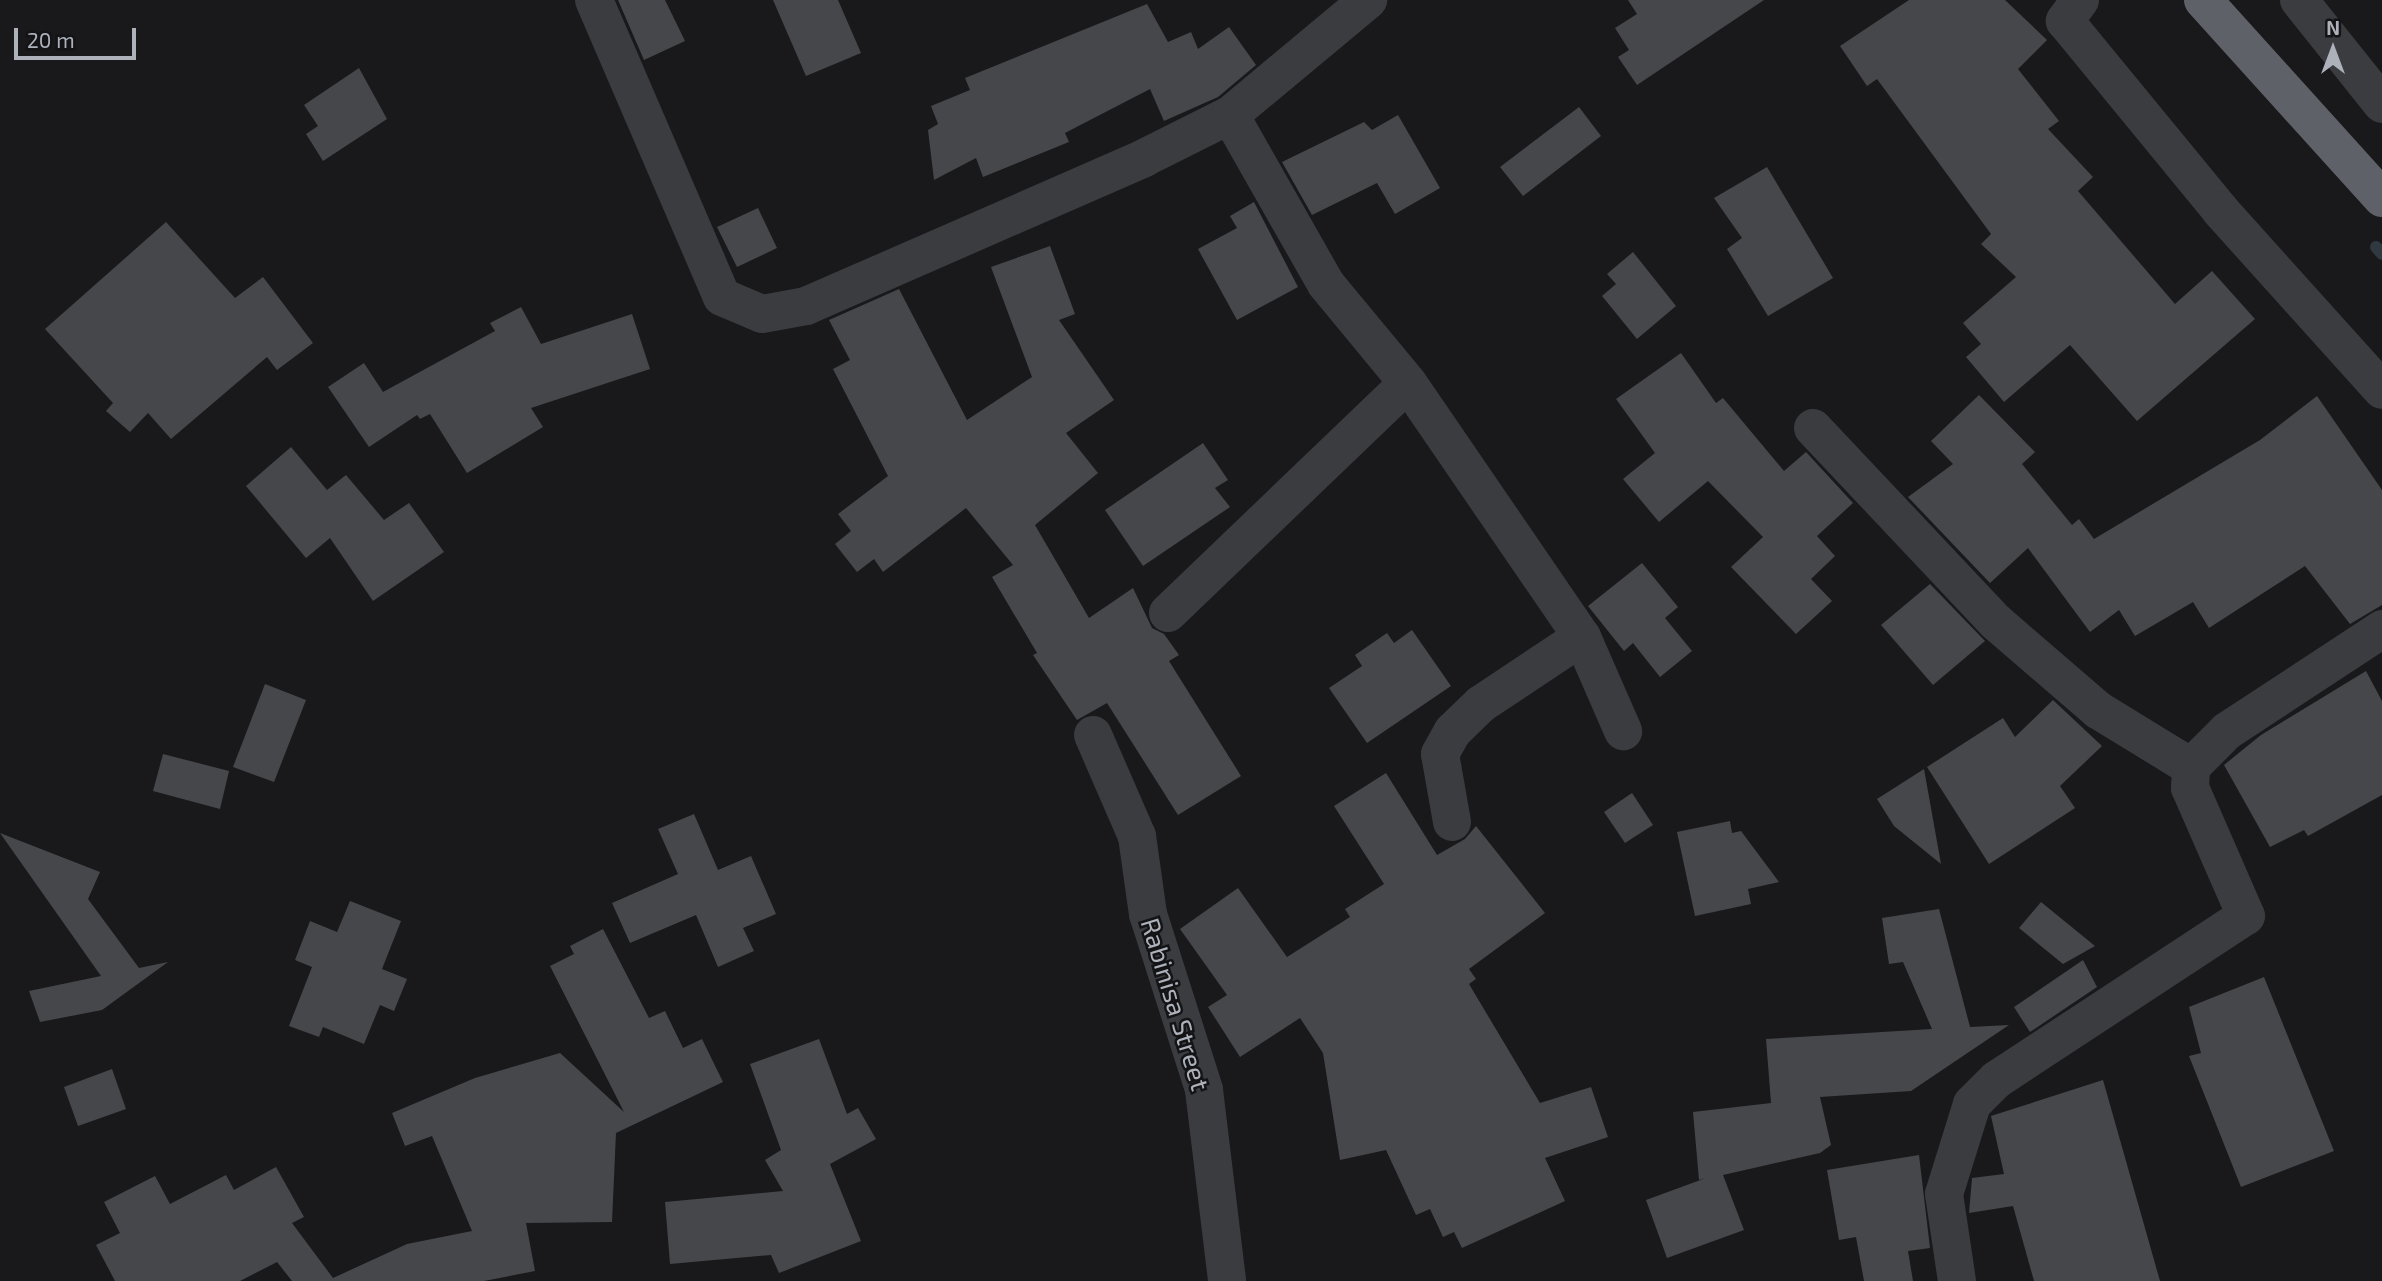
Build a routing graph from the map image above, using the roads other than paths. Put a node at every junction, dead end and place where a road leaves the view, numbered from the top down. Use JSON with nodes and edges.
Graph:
{"nodes":[{"id":1,"x":594,"y":0,"type":"edge"},
{"id":2,"x":1367,"y":0,"type":"edge"},
{"id":3,"x":2203,"y":0,"type":"edge"},
{"id":4,"x":2299,"y":0,"type":"edge"},
{"id":5,"x":2067,"y":7,"type":"edge"},
{"id":6,"x":2382,"y":104,"type":"edge"},
{"id":7,"x":1230,"y":115,"type":"junction"},
{"id":8,"x":2382,"y":198,"type":"edge"},
{"id":9,"x":1408,"y":383,"type":"junction"},
{"id":10,"x":2382,"y":390,"type":"edge"},
{"id":11,"x":1813,"y":428,"type":"dead end"},
{"id":12,"x":1168,"y":613,"type":"dead end"},
{"id":13,"x":2382,"y":629,"type":"edge"},
{"id":14,"x":1581,"y":637,"type":"junction"},
{"id":15,"x":1623,"y":731,"type":"dead end"},
{"id":16,"x":1093,"y":735,"type":"dead end"},
{"id":17,"x":2191,"y":767,"type":"junction"},
{"id":18,"x":1452,"y":822,"type":"dead end"},
{"id":19,"x":1227,"y":1281,"type":"edge"},
{"id":20,"x":1957,"y":1281,"type":"edge"}],
"edges":[{"from":1,"to":7,"type":"street"},
{"from":2,"to":7,"type":"street"},
{"from":3,"to":8,"type":"highway"},
{"from":4,"to":6,"type":"street"},
{"from":5,"to":10,"type":"street"},
{"from":7,"to":9,"type":"street"},
{"from":9,"to":12,"type":"street"},
{"from":9,"to":14,"type":"street"},
{"from":11,"to":17,"type":"street"},
{"from":13,"to":17,"type":"street"},
{"from":14,"to":15,"type":"street"},
{"from":14,"to":18,"type":"street"},
{"from":16,"to":19,"type":"street","name":"Rabinisa Street"},
{"from":17,"to":20,"type":"street"}]}
